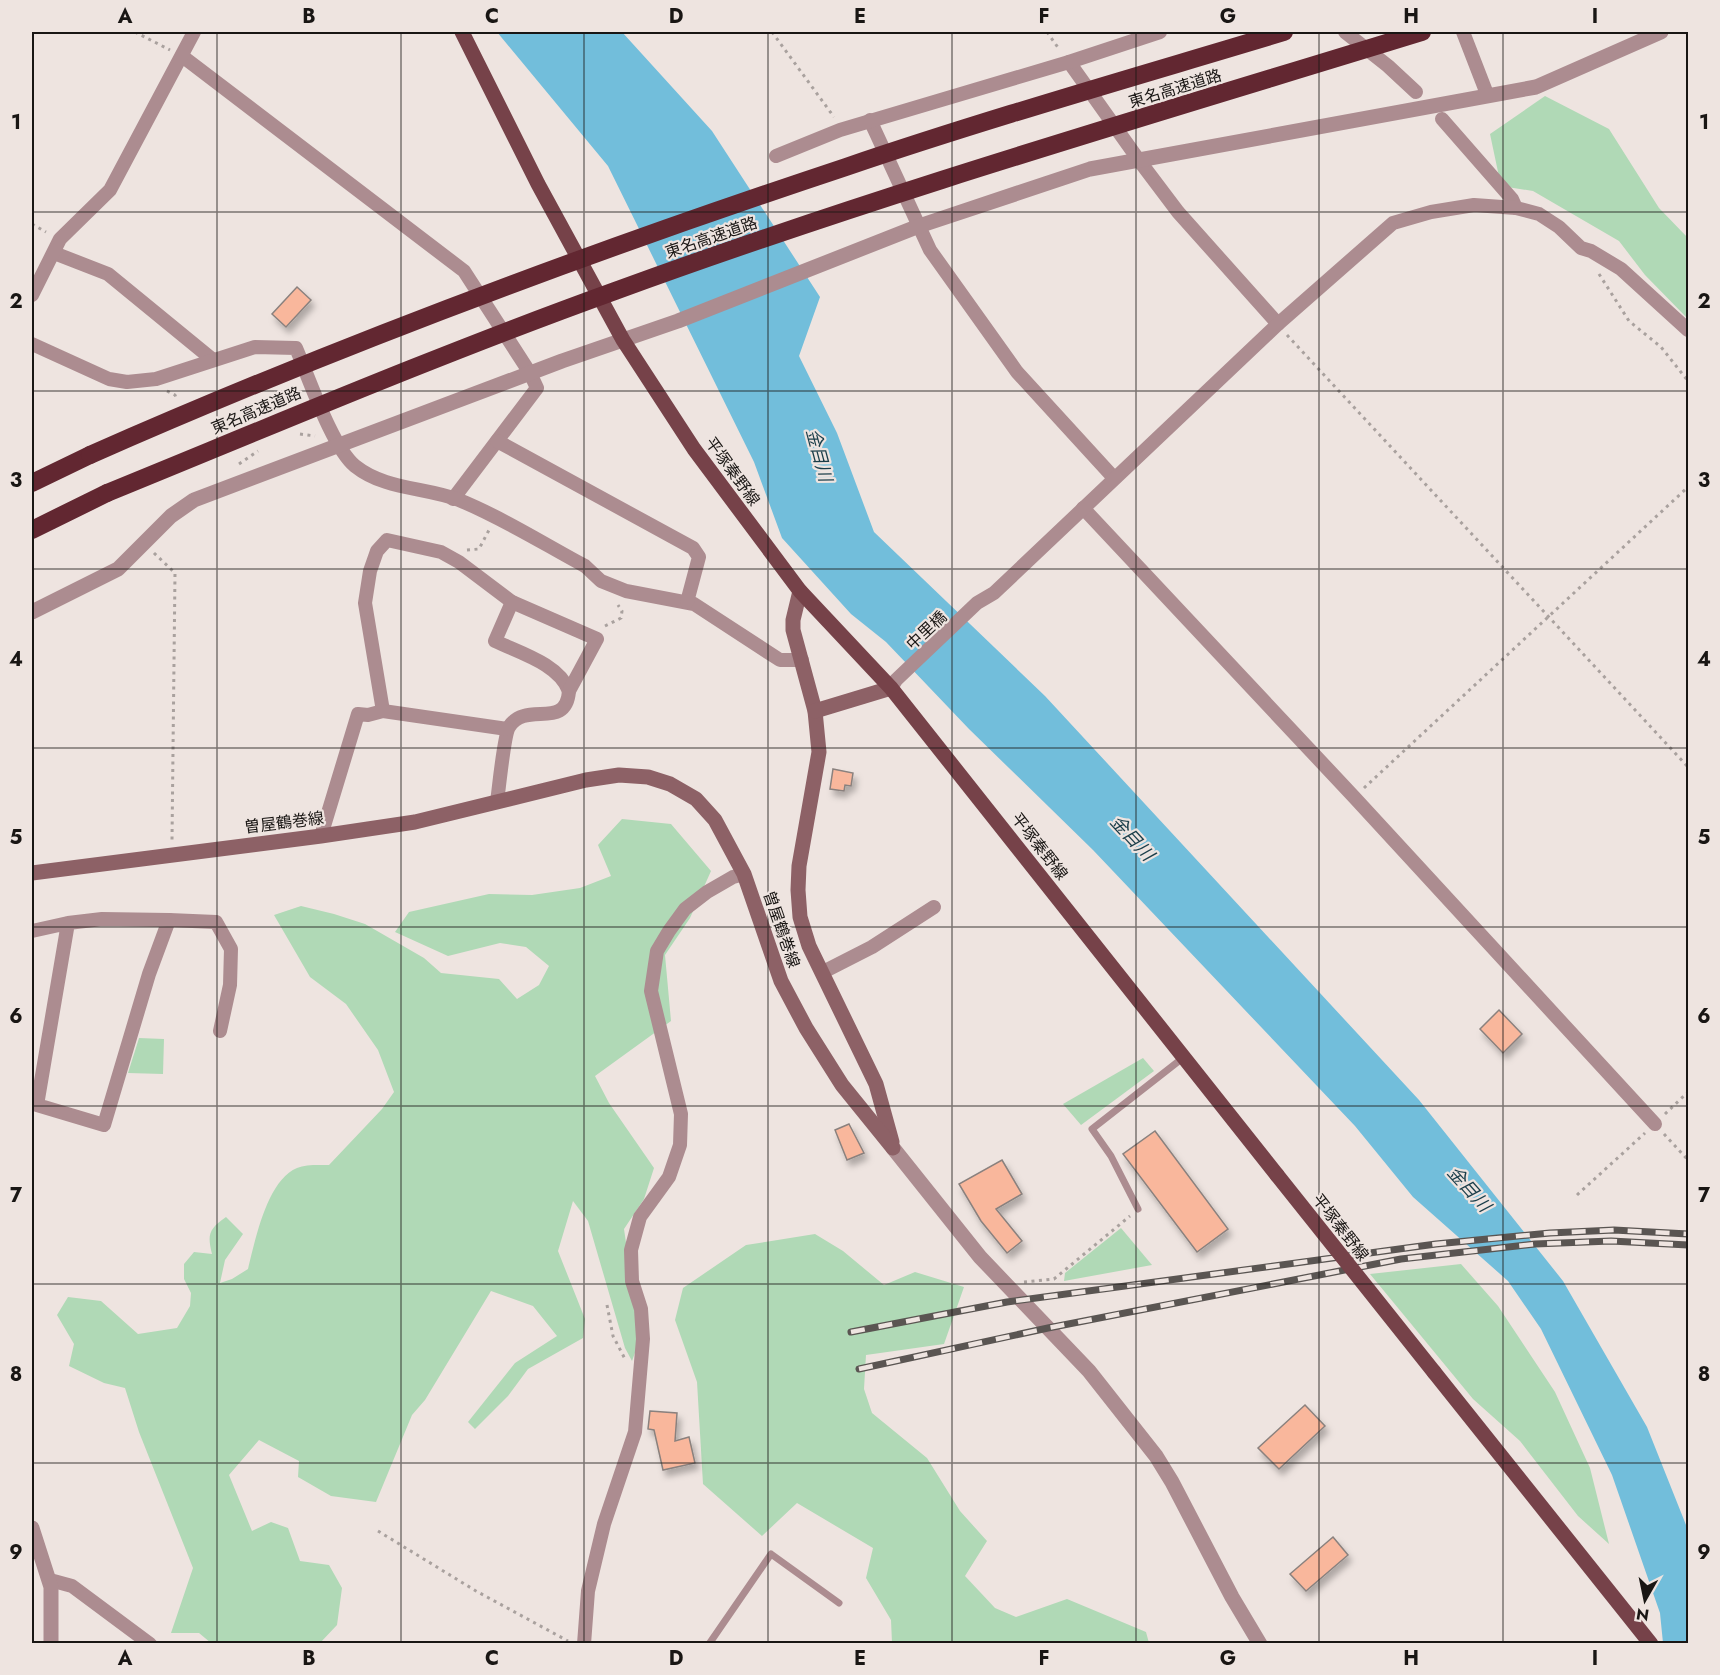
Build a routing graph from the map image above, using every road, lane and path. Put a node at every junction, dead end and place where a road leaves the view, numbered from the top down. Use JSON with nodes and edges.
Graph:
{"nodes":[{"id":1,"x":135,"y":32,"type":"edge"},
{"id":2,"x":194,"y":32,"type":"edge"},
{"id":3,"x":462,"y":32,"type":"edge"},
{"id":4,"x":772,"y":32,"type":"edge"},
{"id":5,"x":1047,"y":32,"type":"edge"},
{"id":6,"x":1160,"y":32,"type":"edge"},
{"id":7,"x":1284,"y":32,"type":"edge"},
{"id":8,"x":1345,"y":32,"type":"edge"},
{"id":9,"x":1422,"y":32,"type":"edge"},
{"id":10,"x":1463,"y":32,"type":"edge"},
{"id":11,"x":1661,"y":32,"type":"edge"},
{"id":12,"x":182,"y":56,"type":"junction"},
{"id":13,"x":1069,"y":62,"type":"junction"},
{"id":14,"x":1090,"y":91,"type":"junction"},
{"id":15,"x":1416,"y":92,"type":"dead end"},
{"id":16,"x":1487,"y":94,"type":"junction"},
{"id":17,"x":1442,"y":119,"type":"dead end"},
{"id":18,"x":870,"y":120,"type":"junction"},
{"id":19,"x":840,"y":129,"type":"junction"},
{"id":20,"x":776,"y":156,"type":"dead end"},
{"id":21,"x":1138,"y":159,"type":"junction"},
{"id":22,"x":1516,"y":208,"type":"junction"},
{"id":23,"x":919,"y":226,"type":"junction"},
{"id":24,"x":1581,"y":248,"type":"junction"},
{"id":25,"x":54,"y":253,"type":"junction"},
{"id":26,"x":32,"y":295,"type":"edge"},
{"id":27,"x":1278,"y":324,"type":"junction"},
{"id":28,"x":1689,"y":330,"type":"edge"},
{"id":29,"x":623,"y":340,"type":"junction"},
{"id":30,"x":32,"y":344,"type":"edge"},
{"id":31,"x":213,"y":360,"type":"junction"},
{"id":32,"x":530,"y":373,"type":"junction"},
{"id":33,"x":1689,"y":381,"type":"edge"},
{"id":34,"x":497,"y":441,"type":"junction"},
{"id":35,"x":338,"y":447,"type":"junction"},
{"id":36,"x":1114,"y":478,"type":"junction"},
{"id":37,"x":32,"y":483,"type":"edge"},
{"id":38,"x":1689,"y":487,"type":"edge"},
{"id":39,"x":453,"y":499,"type":"junction"},
{"id":40,"x":1083,"y":508,"type":"junction"},
{"id":41,"x":495,"y":518,"type":"junction"},
{"id":42,"x":32,"y":530,"type":"edge"},
{"id":43,"x":144,"y":543,"type":"junction"},
{"id":44,"x":441,"y":552,"type":"junction"},
{"id":45,"x":613,"y":586,"type":"junction"},
{"id":46,"x":800,"y":591,"type":"junction"},
{"id":47,"x":512,"y":602,"type":"junction"},
{"id":48,"x":687,"y":602,"type":"junction"},
{"id":49,"x":32,"y":612,"type":"edge"},
{"id":50,"x":1548,"y":616,"type":"junction"},
{"id":51,"x":602,"y":634,"type":"dead end"},
{"id":52,"x":802,"y":660,"type":"junction"},
{"id":53,"x":894,"y":684,"type":"junction"},
{"id":54,"x":569,"y":691,"type":"junction"},
{"id":55,"x":383,"y":711,"type":"junction"},
{"id":56,"x":815,"y":711,"type":"junction"},
{"id":57,"x":507,"y":729,"type":"junction"},
{"id":58,"x":1689,"y":767,"type":"edge"},
{"id":59,"x":1354,"y":797,"type":"junction"},
{"id":60,"x":497,"y":801,"type":"junction"},
{"id":61,"x":321,"y":836,"type":"junction"},
{"id":62,"x":173,"y":854,"type":"junction"},
{"id":63,"x":32,"y":873,"type":"edge"},
{"id":64,"x":744,"y":874,"type":"junction"},
{"id":65,"x":934,"y":907,"type":"dead end"},
{"id":66,"x":169,"y":920,"type":"junction"},
{"id":67,"x":68,"y":923,"type":"junction"},
{"id":68,"x":32,"y":931,"type":"edge"},
{"id":69,"x":823,"y":972,"type":"junction"},
{"id":70,"x":220,"y":1032,"type":"dead end"},
{"id":71,"x":1184,"y":1057,"type":"junction"},
{"id":72,"x":1689,"y":1092,"type":"edge"},
{"id":73,"x":1655,"y":1124,"type":"junction"},
{"id":74,"x":893,"y":1148,"type":"junction"},
{"id":75,"x":1689,"y":1160,"type":"edge"},
{"id":76,"x":1578,"y":1195,"type":"dead end"},
{"id":77,"x":1138,"y":1209,"type":"joint"},
{"id":78,"x":1019,"y":1282,"type":"dead end"},
{"id":79,"x":607,"y":1305,"type":"dead end"},
{"id":80,"x":626,"y":1360,"type":"dead end"},
{"id":81,"x":32,"y":1528,"type":"edge"},
{"id":82,"x":378,"y":1531,"type":"dead end"},
{"id":83,"x":50,"y":1580,"type":"junction"},
{"id":84,"x":839,"y":1603,"type":"dead end"},
{"id":85,"x":51,"y":1644,"type":"edge"},
{"id":86,"x":150,"y":1644,"type":"edge"},
{"id":87,"x":573,"y":1644,"type":"edge"},
{"id":88,"x":584,"y":1644,"type":"edge"},
{"id":89,"x":709,"y":1644,"type":"edge"},
{"id":90,"x":1260,"y":1644,"type":"edge"},
{"id":91,"x":1651,"y":1644,"type":"edge"}],
"edges":[{"from":1,"to":12,"type":"path"},
{"from":2,"to":12,"type":"street"},
{"from":3,"to":29,"type":"main road","name":"平塚秦野線"},
{"from":4,"to":19,"type":"path"},
{"from":5,"to":13,"type":"path"},
{"from":6,"to":13,"type":"street"},
{"from":7,"to":14,"type":"highway","name":"東名高速道路","bridge":true},
{"from":8,"to":15,"type":"street"},
{"from":9,"to":42,"type":"highway","name":"東名高速道路","bridge":true},
{"from":10,"to":16,"type":"street"},
{"from":11,"to":16,"type":"street"},
{"from":12,"to":25,"type":"street"},
{"from":12,"to":32,"type":"street"},
{"from":13,"to":14,"type":"street"},
{"from":13,"to":18,"type":"street"},
{"from":14,"to":21,"type":"street"},
{"from":14,"to":37,"type":"highway","name":"東名高速道路","bridge":true},
{"from":16,"to":21,"type":"street"},
{"from":17,"to":22,"type":"street"},
{"from":18,"to":19,"type":"street"},
{"from":18,"to":23,"type":"street"},
{"from":19,"to":20,"type":"street"},
{"from":21,"to":23,"type":"street"},
{"from":21,"to":27,"type":"street"},
{"from":22,"to":24,"type":"street","name":"中里橋"},
{"from":22,"to":27,"type":"street","name":"中里橋"},
{"from":23,"to":29,"type":"street"},
{"from":23,"to":36,"type":"street"},
{"from":24,"to":28,"type":"street","name":"中里橋"},
{"from":24,"to":33,"type":"path"},
{"from":25,"to":26,"type":"street"},
{"from":25,"to":31,"type":"street"},
{"from":27,"to":36,"type":"street","name":"中里橋"},
{"from":27,"to":50,"type":"path"},
{"from":29,"to":32,"type":"street"},
{"from":29,"to":46,"type":"main road","name":"平塚秦野線"},
{"from":30,"to":31,"type":"street"},
{"from":31,"to":35,"type":"street"},
{"from":32,"to":34,"type":"street"},
{"from":32,"to":35,"type":"street"},
{"from":34,"to":39,"type":"street"},
{"from":34,"to":48,"type":"street"},
{"from":35,"to":39,"type":"street"},
{"from":35,"to":43,"type":"street"},
{"from":36,"to":40,"type":"street","name":"中里橋"},
{"from":38,"to":50,"type":"path"},
{"from":39,"to":41,"type":"street"},
{"from":40,"to":53,"type":"street","name":"中里橋"},
{"from":40,"to":59,"type":"street"},
{"from":41,"to":44,"type":"path"},
{"from":41,"to":45,"type":"street"},
{"from":43,"to":49,"type":"street"},
{"from":43,"to":62,"type":"path"},
{"from":44,"to":47,"type":"street"},
{"from":44,"to":55,"type":"street"},
{"from":45,"to":48,"type":"street"},
{"from":45,"to":51,"type":"path"},
{"from":46,"to":52,"type":"main road","name":"曽屋鶴巻線"},
{"from":46,"to":53,"type":"main road","name":"平塚秦野線"},
{"from":47,"to":54,"type":"street"},
{"from":47,"to":54,"type":"street"},
{"from":48,"to":52,"type":"street"},
{"from":50,"to":58,"type":"path"},
{"from":50,"to":59,"type":"path"},
{"from":52,"to":56,"type":"main road","name":"曽屋鶴巻線"},
{"from":53,"to":56,"type":"main road"},
{"from":53,"to":71,"type":"main road","name":"平塚秦野線"},
{"from":54,"to":57,"type":"street"},
{"from":55,"to":57,"type":"street"},
{"from":55,"to":61,"type":"street"},
{"from":56,"to":69,"type":"main road","name":"曽屋鶴巻線"},
{"from":57,"to":60,"type":"street"},
{"from":59,"to":73,"type":"street"},
{"from":60,"to":61,"type":"main road","name":"曽屋鶴巻線"},
{"from":60,"to":64,"type":"main road","name":"曽屋鶴巻線"},
{"from":61,"to":62,"type":"main road","name":"曽屋鶴巻線"},
{"from":62,"to":63,"type":"main road","name":"曽屋鶴巻線"},
{"from":64,"to":74,"type":"main road","name":"曽屋鶴巻線"},
{"from":64,"to":88,"type":"street"},
{"from":65,"to":69,"type":"street"},
{"from":66,"to":67,"type":"street"},
{"from":66,"to":67,"type":"street"},
{"from":66,"to":70,"type":"street"},
{"from":67,"to":68,"type":"street"},
{"from":69,"to":74,"type":"main road","name":"曽屋鶴巻線"},
{"from":71,"to":77,"type":"lane"},
{"from":71,"to":91,"type":"main road","name":"平塚秦野線","bridge":true},
{"from":72,"to":73,"type":"path"},
{"from":73,"to":75,"type":"path"},
{"from":73,"to":76,"type":"path"},
{"from":74,"to":90,"type":"street"},
{"from":77,"to":78,"type":"path"},
{"from":79,"to":80,"type":"path"},
{"from":81,"to":83,"type":"street"},
{"from":82,"to":87,"type":"path"},
{"from":83,"to":85,"type":"street"},
{"from":83,"to":86,"type":"street"},
{"from":84,"to":89,"type":"lane"}]}
